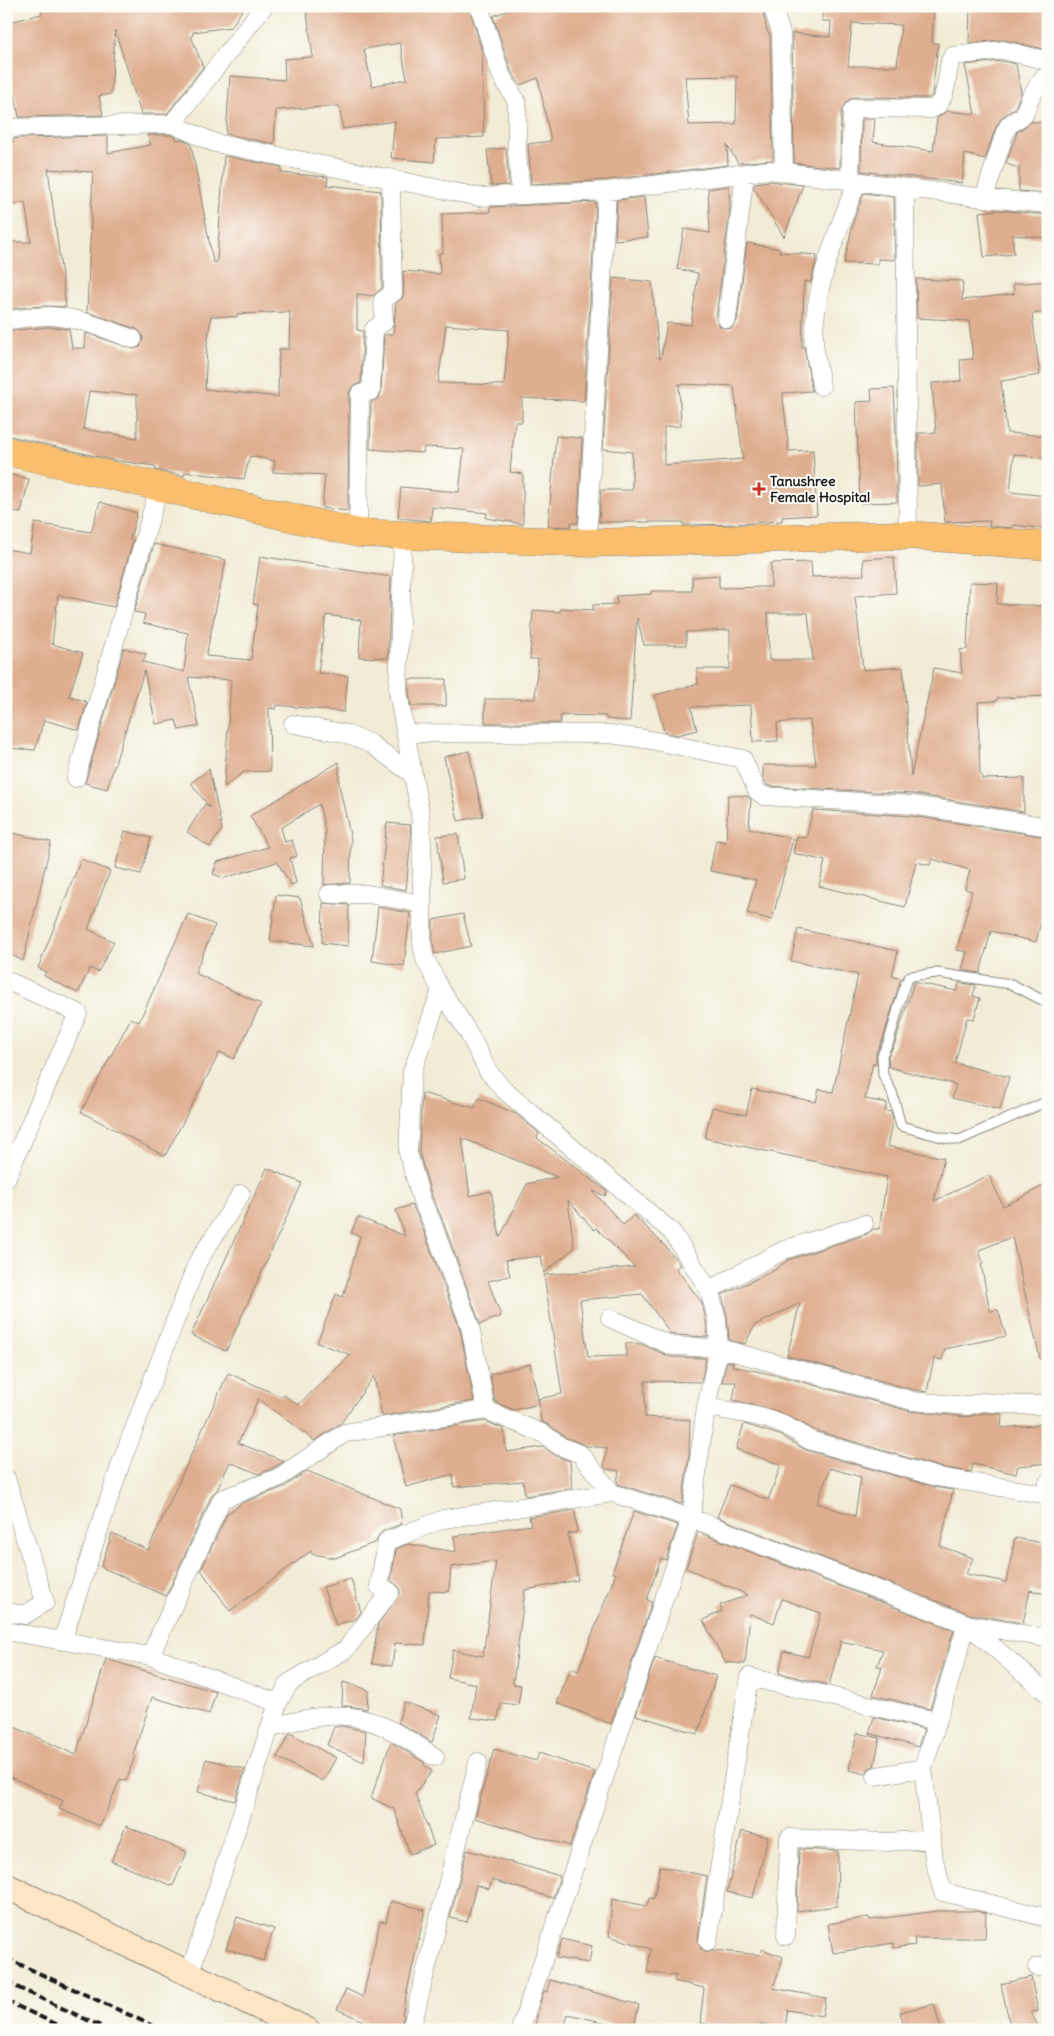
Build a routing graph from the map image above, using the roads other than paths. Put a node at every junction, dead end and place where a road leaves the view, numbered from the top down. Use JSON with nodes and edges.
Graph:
{"nodes":[{"id":1,"x":264,"y":6,"type":"edge"},
{"id":2,"x":479,"y":6,"type":"edge"},
{"id":3,"x":772,"y":6,"type":"edge"},
{"id":4,"x":1048,"y":61,"type":"edge"},
{"id":5,"x":1048,"y":76,"type":"edge"},
{"id":6,"x":172,"y":124,"type":"junction"},
{"id":7,"x":6,"y":128,"type":"edge"},
{"id":8,"x":784,"y":171,"type":"junction"},
{"id":9,"x":746,"y":173,"type":"junction"},
{"id":10,"x":391,"y":178,"type":"junction"},
{"id":11,"x":854,"y":181,"type":"junction"},
{"id":12,"x":905,"y":188,"type":"junction"},
{"id":13,"x":607,"y":191,"type":"junction"},
{"id":14,"x":521,"y":195,"type":"junction"},
{"id":15,"x":984,"y":198,"type":"junction"},
{"id":16,"x":1048,"y":204,"type":"edge"},
{"id":17,"x":727,"y":319,"type":"dead end"},
{"id":18,"x":6,"y":320,"type":"edge"},
{"id":19,"x":132,"y":339,"type":"dead end"},
{"id":20,"x":821,"y":386,"type":"dead end"},
{"id":21,"x":6,"y":451,"type":"edge"},
{"id":22,"x":158,"y":487,"type":"junction"},
{"id":23,"x":358,"y":533,"type":"junction"},
{"id":24,"x":403,"y":535,"type":"junction"},
{"id":25,"x":908,"y":535,"type":"junction"},
{"id":26,"x":587,"y":543,"type":"junction"},
{"id":27,"x":1048,"y":546,"type":"edge"},
{"id":28,"x":293,"y":724,"type":"dead end"},
{"id":29,"x":405,"y":733,"type":"junction"},
{"id":30,"x":412,"y":774,"type":"junction"},
{"id":31,"x":76,"y":778,"type":"dead end"},
{"id":32,"x":1043,"y":826,"type":"dead end"},
{"id":33,"x":329,"y":894,"type":"dead end"},
{"id":34,"x":422,"y":904,"type":"junction"},
{"id":35,"x":6,"y":980,"type":"edge"},
{"id":36,"x":441,"y":990,"type":"junction"},
{"id":37,"x":1048,"y":1003,"type":"edge"},
{"id":38,"x":1048,"y":1101,"type":"edge"},
{"id":39,"x":6,"y":1179,"type":"edge"},
{"id":40,"x":241,"y":1194,"type":"dead end"},
{"id":41,"x":864,"y":1224,"type":"dead end"},
{"id":42,"x":709,"y":1290,"type":"junction"},
{"id":43,"x":610,"y":1318,"type":"dead end"},
{"id":44,"x":719,"y":1348,"type":"junction"},
{"id":45,"x":1048,"y":1402,"type":"edge"},
{"id":46,"x":706,"y":1407,"type":"junction"},
{"id":47,"x":486,"y":1410,"type":"junction"},
{"id":48,"x":6,"y":1478,"type":"edge"},
{"id":49,"x":1048,"y":1483,"type":"edge"},
{"id":50,"x":612,"y":1493,"type":"junction"},
{"id":51,"x":691,"y":1518,"type":"junction"},
{"id":52,"x":6,"y":1612,"type":"edge"},
{"id":53,"x":967,"y":1624,"type":"junction"},
{"id":54,"x":6,"y":1631,"type":"edge"},
{"id":55,"x":1048,"y":1634,"type":"edge"},
{"id":56,"x":62,"y":1641,"type":"junction"},
{"id":57,"x":150,"y":1656,"type":"junction"},
{"id":58,"x":1048,"y":1694,"type":"edge"},
{"id":59,"x":278,"y":1703,"type":"junction"},
{"id":60,"x":936,"y":1721,"type":"junction"},
{"id":61,"x":270,"y":1727,"type":"junction"},
{"id":62,"x":435,"y":1757,"type":"dead end"},
{"id":63,"x":478,"y":1762,"type":"dead end"},
{"id":64,"x":923,"y":1768,"type":"junction"},
{"id":65,"x":876,"y":1776,"type":"dead end"},
{"id":66,"x":932,"y":1839,"type":"junction"},
{"id":67,"x":6,"y":1886,"type":"edge"},
{"id":68,"x":1048,"y":1918,"type":"edge"},
{"id":69,"x":786,"y":1936,"type":"dead end"},
{"id":70,"x":708,"y":1941,"type":"dead end"},
{"id":71,"x":189,"y":1975,"type":"junction"},
{"id":72,"x":307,"y":2030,"type":"edge"},
{"id":73,"x":411,"y":2030,"type":"edge"},
{"id":74,"x":520,"y":2030,"type":"edge"}],
"edges":[{"from":1,"to":6,"type":"street"},
{"from":2,"to":14,"type":"street"},
{"from":3,"to":8,"type":"street"},
{"from":4,"to":11,"type":"street"},
{"from":5,"to":15,"type":"street"},
{"from":6,"to":7,"type":"street"},
{"from":6,"to":10,"type":"street"},
{"from":8,"to":9,"type":"street"},
{"from":8,"to":11,"type":"street"},
{"from":9,"to":13,"type":"street"},
{"from":9,"to":17,"type":"street"},
{"from":10,"to":14,"type":"street"},
{"from":10,"to":23,"type":"street"},
{"from":11,"to":12,"type":"street"},
{"from":11,"to":20,"type":"street"},
{"from":12,"to":15,"type":"street"},
{"from":12,"to":25,"type":"street"},
{"from":13,"to":14,"type":"street"},
{"from":13,"to":26,"type":"street"},
{"from":15,"to":16,"type":"street"},
{"from":18,"to":19,"type":"street"},
{"from":21,"to":22,"type":"main road"},
{"from":22,"to":23,"type":"main road"},
{"from":22,"to":31,"type":"street"},
{"from":23,"to":24,"type":"main road"},
{"from":24,"to":26,"type":"main road"},
{"from":24,"to":29,"type":"street"},
{"from":25,"to":26,"type":"main road"},
{"from":25,"to":27,"type":"main road"},
{"from":28,"to":30,"type":"street"},
{"from":29,"to":30,"type":"street"},
{"from":29,"to":32,"type":"street"},
{"from":30,"to":34,"type":"street"},
{"from":33,"to":34,"type":"street"},
{"from":34,"to":36,"type":"street"},
{"from":35,"to":39,"type":"street"},
{"from":36,"to":42,"type":"street"},
{"from":36,"to":47,"type":"street"},
{"from":37,"to":38,"type":"lane"},
{"from":40,"to":56,"type":"street"},
{"from":41,"to":42,"type":"street"},
{"from":42,"to":44,"type":"street"},
{"from":43,"to":44,"type":"street"},
{"from":44,"to":45,"type":"street"},
{"from":44,"to":46,"type":"street"},
{"from":46,"to":49,"type":"street"},
{"from":46,"to":51,"type":"street"},
{"from":47,"to":50,"type":"street"},
{"from":47,"to":57,"type":"street"},
{"from":48,"to":52,"type":"street"},
{"from":50,"to":51,"type":"street"},
{"from":50,"to":59,"type":"street"},
{"from":51,"to":53,"type":"street"},
{"from":51,"to":74,"type":"street"},
{"from":53,"to":55,"type":"street"},
{"from":53,"to":58,"type":"street"},
{"from":53,"to":60,"type":"street"},
{"from":54,"to":56,"type":"street"},
{"from":56,"to":57,"type":"street"},
{"from":57,"to":59,"type":"street"},
{"from":59,"to":61,"type":"street"},
{"from":60,"to":64,"type":"street"},
{"from":60,"to":70,"type":"street"},
{"from":61,"to":62,"type":"street"},
{"from":61,"to":71,"type":"street"},
{"from":63,"to":73,"type":"street"},
{"from":64,"to":65,"type":"street"},
{"from":64,"to":66,"type":"street"},
{"from":66,"to":68,"type":"street"},
{"from":66,"to":69,"type":"street"},
{"from":67,"to":71,"type":"street"},
{"from":71,"to":72,"type":"street"}]}
